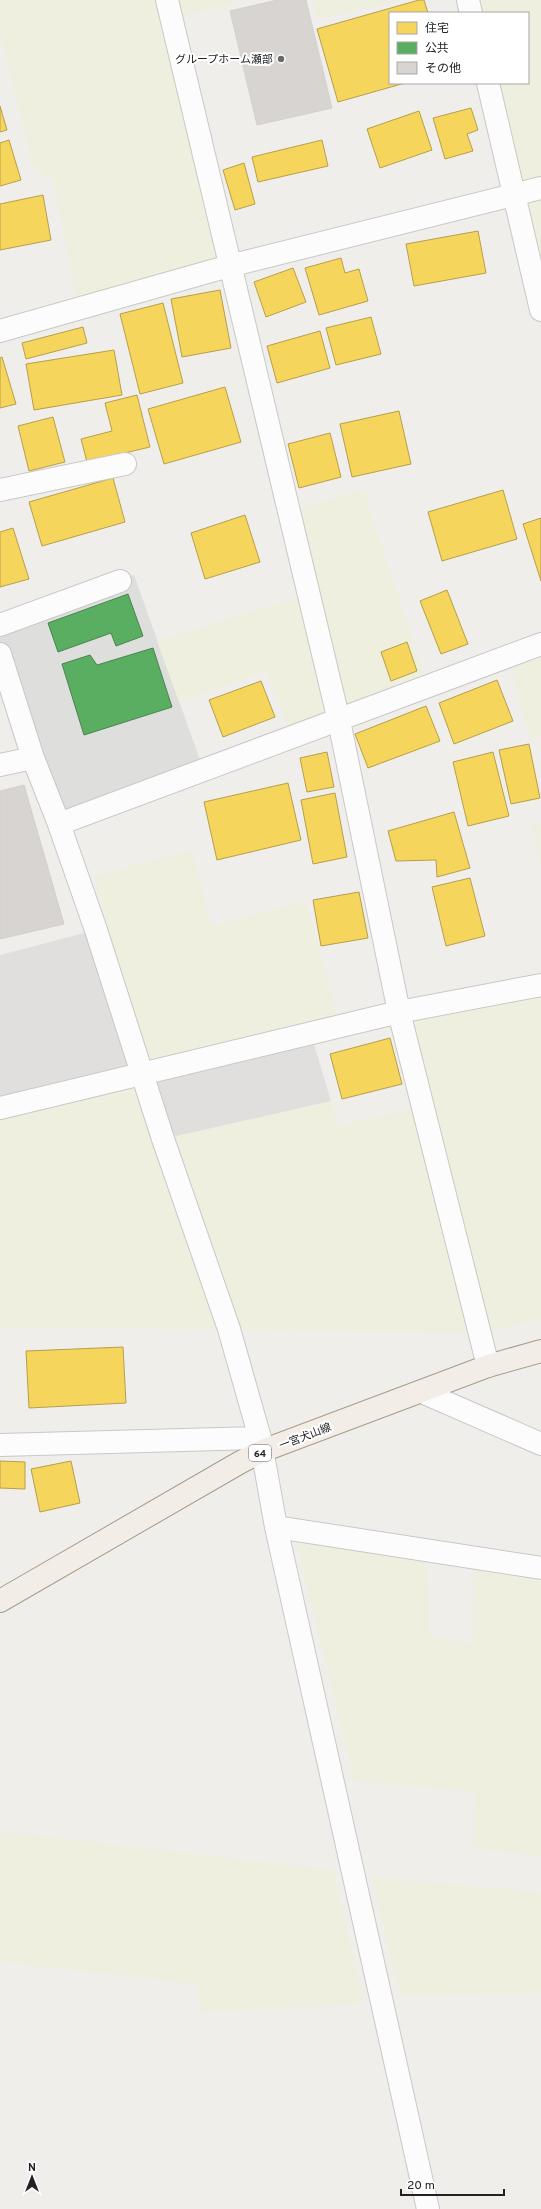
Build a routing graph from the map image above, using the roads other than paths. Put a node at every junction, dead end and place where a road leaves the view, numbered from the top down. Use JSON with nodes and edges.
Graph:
{"nodes":[{"id":1,"x":167,"y":0,"type":"edge"},
{"id":2,"x":468,"y":0,"type":"edge"},
{"id":3,"x":472,"y":12,"type":"edge"},
{"id":4,"x":488,"y":84,"type":"edge"},
{"id":5,"x":541,"y":188,"type":"edge"},
{"id":6,"x":514,"y":195,"type":"junction"},
{"id":7,"x":229,"y":266,"type":"junction"},
{"id":8,"x":541,"y":310,"type":"edge"},
{"id":9,"x":0,"y":331,"type":"edge"},
{"id":10,"x":125,"y":464,"type":"dead end"},
{"id":11,"x":0,"y":490,"type":"edge"},
{"id":12,"x":120,"y":581,"type":"dead end"},
{"id":13,"x":0,"y":625,"type":"edge"},
{"id":14,"x":541,"y":644,"type":"edge"},
{"id":15,"x":0,"y":654,"type":"edge"},
{"id":16,"x":339,"y":721,"type":"junction"},
{"id":17,"x":33,"y":758,"type":"junction"},
{"id":18,"x":0,"y":765,"type":"edge"},
{"id":19,"x":59,"y":824,"type":"junction"},
{"id":20,"x":541,"y":985,"type":"edge"},
{"id":21,"x":399,"y":1012,"type":"junction"},
{"id":22,"x":143,"y":1075,"type":"junction"},
{"id":23,"x":0,"y":1108,"type":"edge"},
{"id":24,"x":541,"y":1351,"type":"edge"},
{"id":25,"x":488,"y":1366,"type":"junction"},
{"id":26,"x":422,"y":1392,"type":"junction"},
{"id":27,"x":541,"y":1444,"type":"edge"},
{"id":28,"x":0,"y":1445,"type":"edge"},
{"id":29,"x":261,"y":1445,"type":"junction"},
{"id":30,"x":276,"y":1527,"type":"junction"},
{"id":31,"x":541,"y":1568,"type":"edge"},
{"id":32,"x":0,"y":1601,"type":"edge"},
{"id":33,"x":428,"y":2209,"type":"edge"}],
"edges":[{"from":1,"to":7,"type":"street"},
{"from":2,"to":3,"type":"street"},
{"from":4,"to":6,"type":"street"},
{"from":5,"to":6,"type":"street"},
{"from":6,"to":7,"type":"street"},
{"from":6,"to":8,"type":"street"},
{"from":7,"to":9,"type":"street"},
{"from":7,"to":16,"type":"street"},
{"from":10,"to":11,"type":"street"},
{"from":12,"to":13,"type":"street"},
{"from":14,"to":16,"type":"street"},
{"from":15,"to":17,"type":"street"},
{"from":16,"to":19,"type":"street"},
{"from":16,"to":21,"type":"street"},
{"from":17,"to":18,"type":"street"},
{"from":17,"to":19,"type":"street"},
{"from":19,"to":22,"type":"street"},
{"from":20,"to":21,"type":"street"},
{"from":21,"to":22,"type":"street"},
{"from":21,"to":25,"type":"street"},
{"from":22,"to":23,"type":"street"},
{"from":22,"to":29,"type":"street"},
{"from":24,"to":25,"type":"main road","name":"一宮犬山線","number":"64"},
{"from":25,"to":26,"type":"main road","name":"一宮犬山線","number":"64"},
{"from":26,"to":27,"type":"street"},
{"from":26,"to":29,"type":"main road","name":"一宮犬山線","number":"64"},
{"from":28,"to":29,"type":"street"},
{"from":29,"to":30,"type":"street"},
{"from":29,"to":32,"type":"main road","name":"一宮犬山線","number":"64"},
{"from":30,"to":31,"type":"street"},
{"from":30,"to":33,"type":"street"}]}
